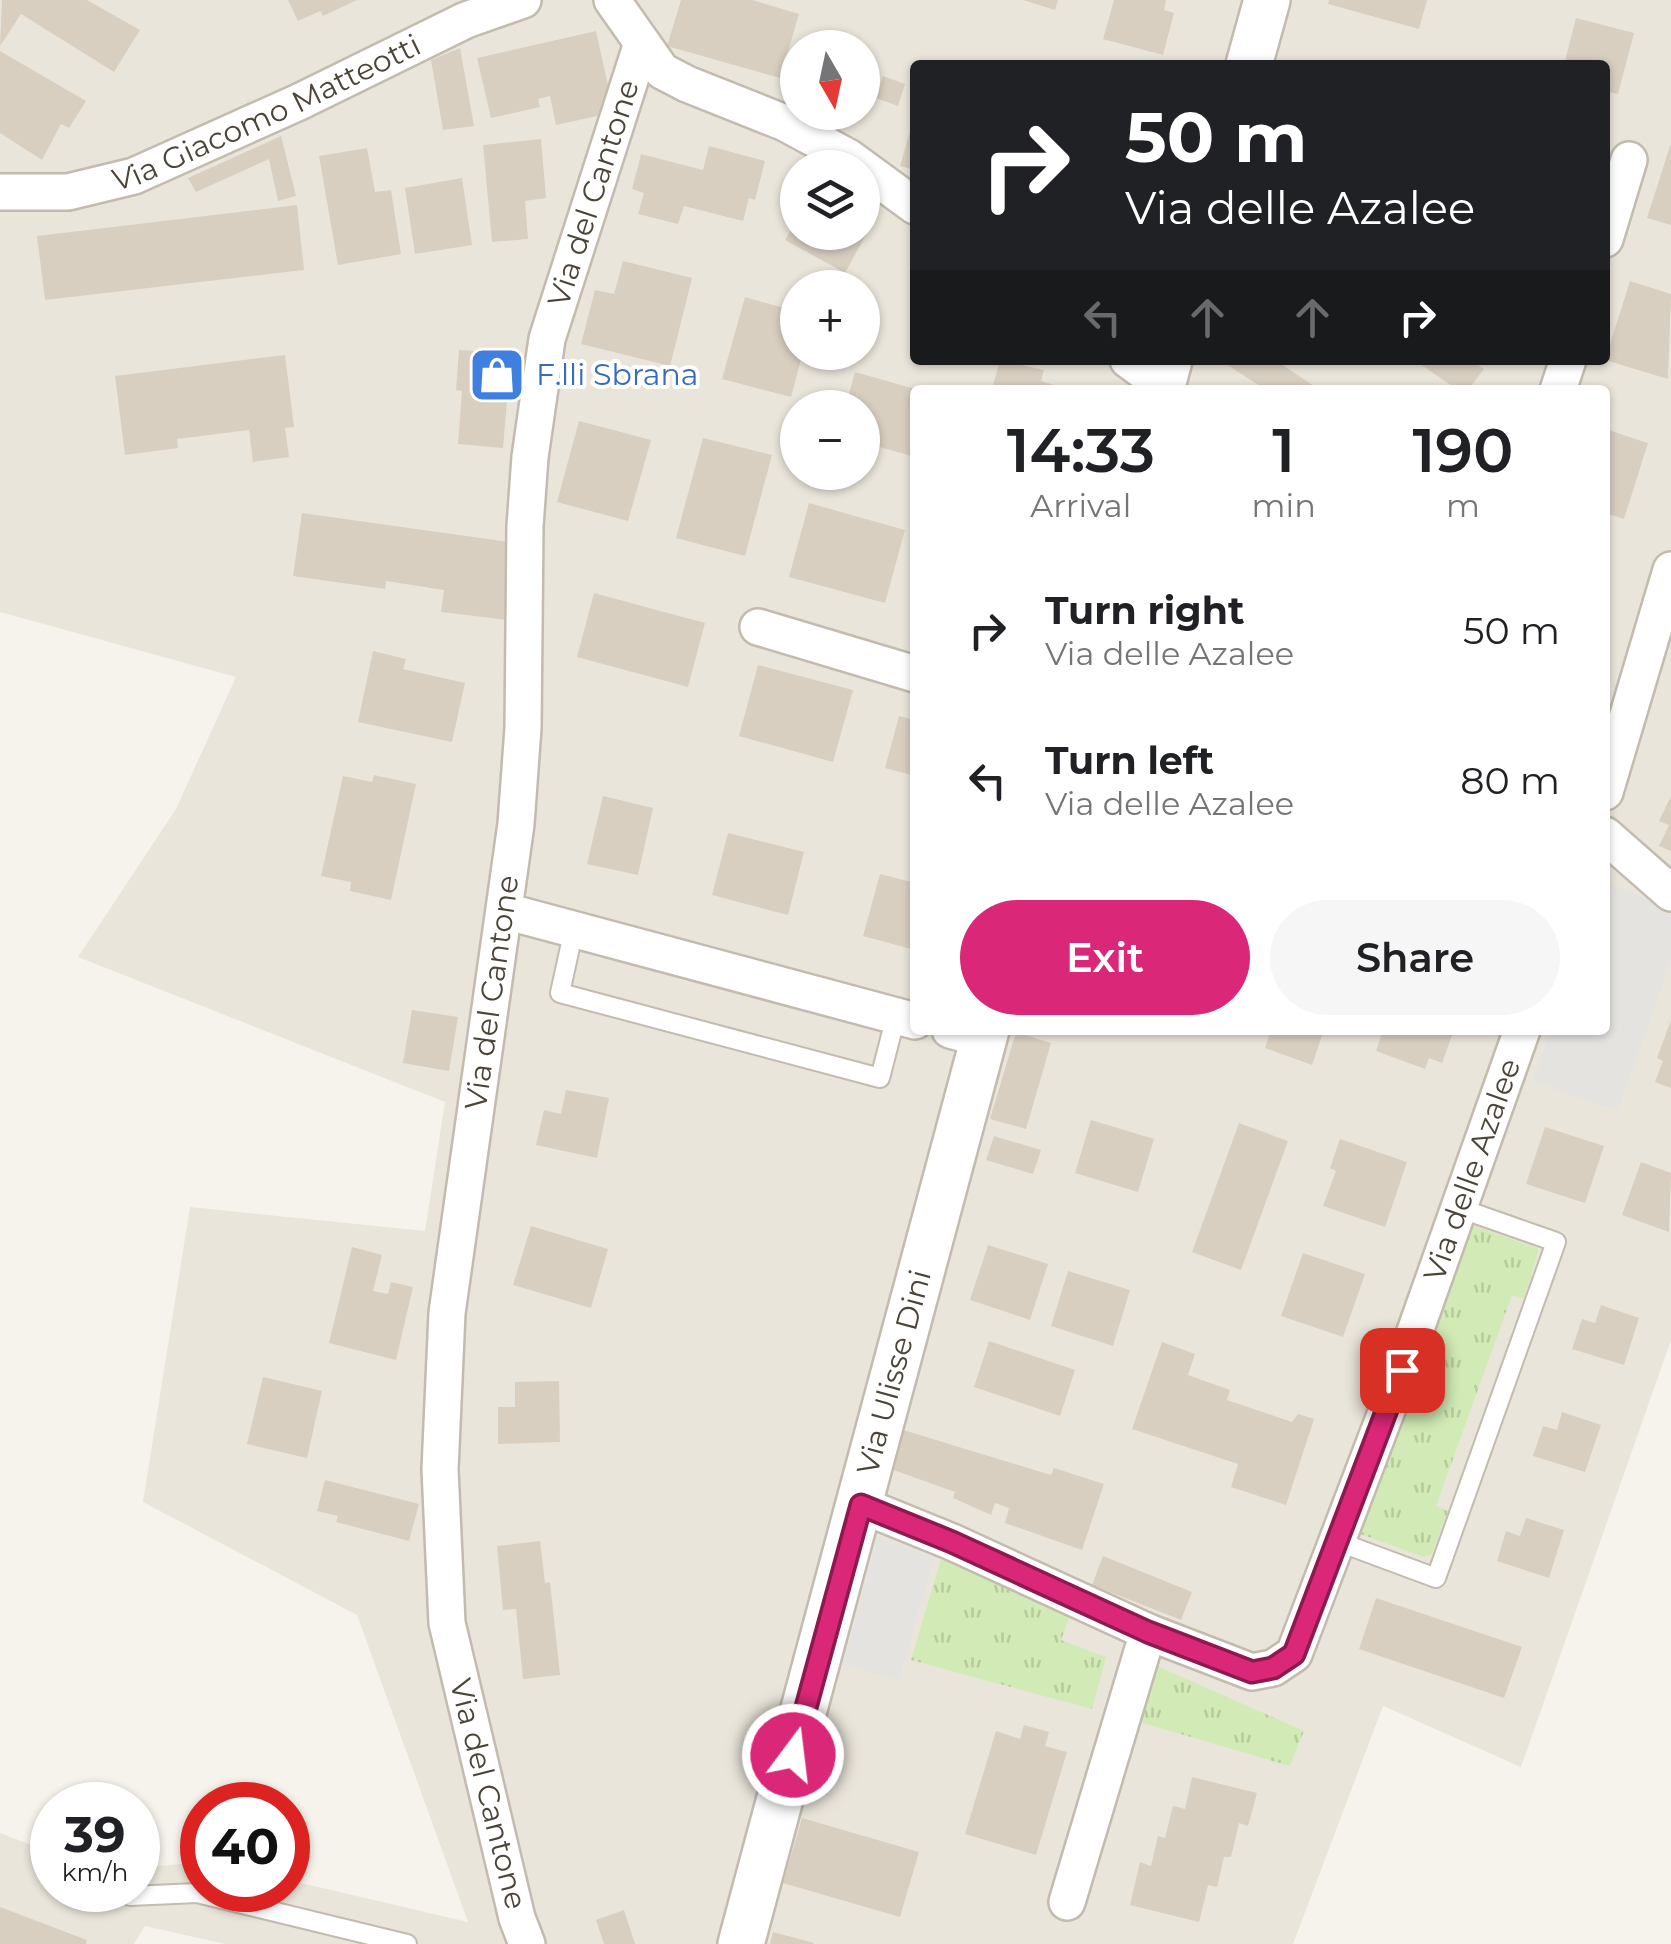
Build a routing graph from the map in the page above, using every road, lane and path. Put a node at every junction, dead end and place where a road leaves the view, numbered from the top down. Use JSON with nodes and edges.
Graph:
{"nodes":[{"id":1,"x":523,"y":0,"type":"edge"},
{"id":2,"x":612,"y":0,"type":"edge"},
{"id":3,"x":1267,"y":0,"type":"edge"},
{"id":4,"x":642,"y":46,"type":"junction"},
{"id":5,"x":1251,"y":60,"type":"edge"},
{"id":6,"x":1630,"y":160,"type":"dead end"},
{"id":7,"x":0,"y":192,"type":"edge"},
{"id":8,"x":910,"y":202,"type":"edge"},
{"id":9,"x":1610,"y":223,"type":"edge"},
{"id":10,"x":1671,"y":570,"type":"edge"},
{"id":11,"x":758,"y":627,"type":"dead end"},
{"id":12,"x":910,"y":673,"type":"edge"},
{"id":13,"x":1610,"y":775,"type":"edge"},
{"id":14,"x":1610,"y":839,"type":"edge"},
{"id":15,"x":1671,"y":893,"type":"edge"},
{"id":16,"x":505,"y":911,"type":"junction"},
{"id":17,"x":574,"y":929,"type":"junction"},
{"id":18,"x":906,"y":1018,"type":"edge"},
{"id":19,"x":973,"y":1035,"type":"edge"},
{"id":20,"x":1520,"y":1035,"type":"edge"},
{"id":21,"x":1460,"y":1208,"type":"junction"},
{"id":22,"x":861,"y":1505,"type":"junction"},
{"id":23,"x":1339,"y":1542,"type":"junction"},
{"id":24,"x":1148,"y":1632,"type":"junction"},
{"id":25,"x":160,"y":1895,"type":"edge"},
{"id":26,"x":1066,"y":1902,"type":"dead end"},
{"id":27,"x":407,"y":1944,"type":"edge"},
{"id":28,"x":527,"y":1944,"type":"edge"},
{"id":29,"x":742,"y":1944,"type":"edge"}],
"edges":[{"from":1,"to":7,"type":"street","name":"Via Giacomo Matteotti"},
{"from":2,"to":4,"type":"street"},
{"from":3,"to":5,"type":"street"},
{"from":4,"to":8,"type":"street"},
{"from":4,"to":16,"type":"street","name":"Via del Cantone"},
{"from":6,"to":9,"type":"street"},
{"from":10,"to":13,"type":"street"},
{"from":11,"to":12,"type":"street"},
{"from":14,"to":15,"type":"street"},
{"from":16,"to":17,"type":"street"},
{"from":16,"to":28,"type":"street","name":"Via del Cantone"},
{"from":17,"to":18,"type":"street"},
{"from":17,"to":18,"type":"lane"},
{"from":19,"to":22,"type":"street","name":"Via Ulisse Dini"},
{"from":20,"to":21,"type":"street","name":"Via delle Azalee"},
{"from":21,"to":23,"type":"street","name":"Via delle Azalee"},
{"from":21,"to":23,"type":"lane"},
{"from":22,"to":24,"type":"street","name":"Via delle Azalee"},
{"from":22,"to":29,"type":"street","name":"Via Ulisse Dini"},
{"from":23,"to":24,"type":"street","name":"Via delle Azalee"},
{"from":24,"to":26,"type":"street"},
{"from":25,"to":27,"type":"lane"}]}
